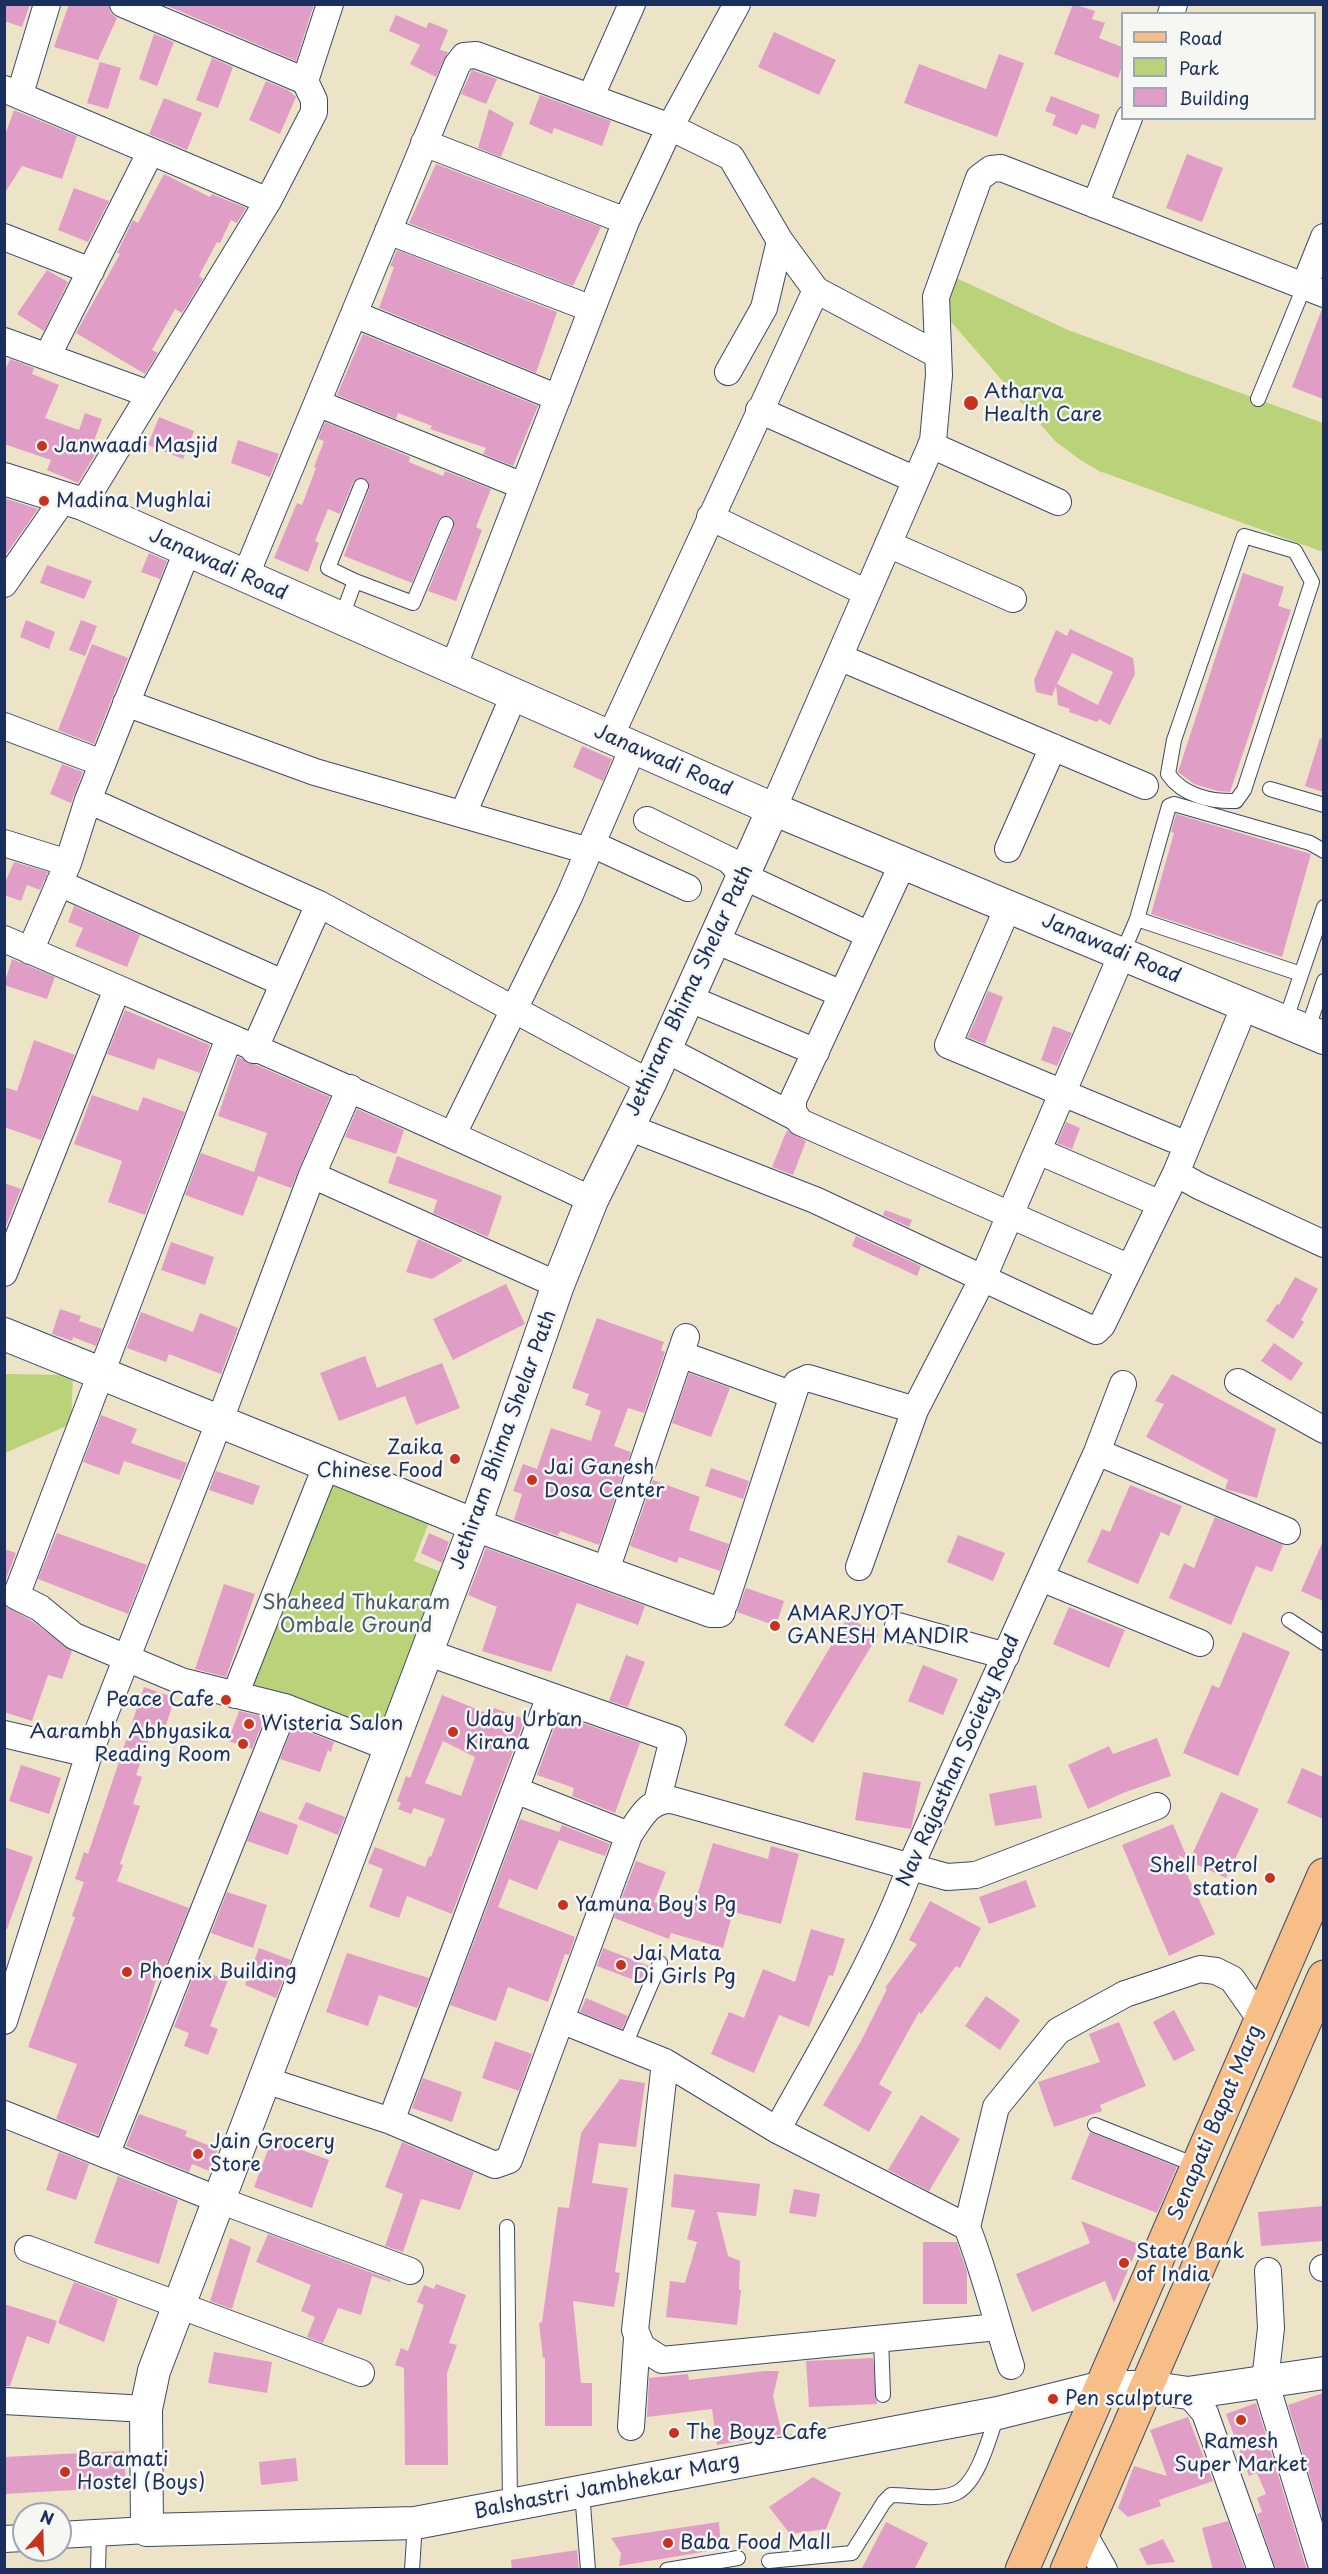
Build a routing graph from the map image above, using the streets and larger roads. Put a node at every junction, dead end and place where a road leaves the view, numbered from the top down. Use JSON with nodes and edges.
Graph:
{"nodes":[{"id":1,"x":47,"y":4,"type":"edge"},
{"id":2,"x":123,"y":4,"type":"edge"},
{"id":3,"x":330,"y":4,"type":"edge"},
{"id":4,"x":632,"y":4,"type":"edge"},
{"id":5,"x":737,"y":4,"type":"edge"},
{"id":6,"x":305,"y":81,"type":"junction"},
{"id":7,"x":12,"y":92,"type":"edge"},
{"id":8,"x":591,"y":96,"type":"junction"},
{"id":9,"x":1128,"y":120,"type":"edge"},
{"id":10,"x":670,"y":127,"type":"junction"},
{"id":11,"x":424,"y":143,"type":"junction"},
{"id":12,"x":150,"y":153,"type":"junction"},
{"id":13,"x":268,"y":201,"type":"junction"},
{"id":14,"x":1095,"y":205,"type":"junction"},
{"id":15,"x":626,"y":221,"type":"junction"},
{"id":16,"x":388,"y":231,"type":"junction"},
{"id":17,"x":4,"y":237,"type":"edge"},
{"id":18,"x":1323,"y":237,"type":"edge"},
{"id":19,"x":780,"y":240,"type":"junction"},
{"id":20,"x":91,"y":271,"type":"junction"},
{"id":21,"x":816,"y":290,"type":"junction"},
{"id":22,"x":1314,"y":291,"type":"edge"},
{"id":23,"x":592,"y":309,"type":"junction"},
{"id":24,"x":354,"y":314,"type":"junction"},
{"id":25,"x":4,"y":341,"type":"edge"},
{"id":26,"x":48,"y":355,"type":"junction"},
{"id":27,"x":938,"y":355,"type":"junction"},
{"id":28,"x":729,"y":372,"type":"dead end"},
{"id":29,"x":149,"y":393,"type":"junction"},
{"id":30,"x":558,"y":398,"type":"junction"},
{"id":31,"x":317,"y":403,"type":"junction"},
{"id":32,"x":759,"y":410,"type":"junction"},
{"id":33,"x":931,"y":446,"type":"junction"},
{"id":34,"x":4,"y":479,"type":"edge"},
{"id":35,"x":916,"y":480,"type":"junction"},
{"id":36,"x":524,"y":486,"type":"junction"},
{"id":37,"x":74,"y":501,"type":"junction"},
{"id":38,"x":1058,"y":502,"type":"dead end"},
{"id":39,"x":710,"y":517,"type":"junction"},
{"id":40,"x":888,"y":544,"type":"junction"},
{"id":41,"x":187,"y":551,"type":"junction"},
{"id":42,"x":245,"y":577,"type":"junction"},
{"id":43,"x":4,"y":584,"type":"edge"},
{"id":44,"x":867,"y":593,"type":"junction"},
{"id":45,"x":1013,"y":599,"type":"dead end"},
{"id":46,"x":839,"y":657,"type":"junction"},
{"id":47,"x":453,"y":668,"type":"junction"},
{"id":48,"x":514,"y":695,"type":"junction"},
{"id":49,"x":126,"y":703,"type":"junction"},
{"id":50,"x":4,"y":726,"type":"edge"},
{"id":51,"x":622,"y":742,"type":"junction"},
{"id":52,"x":1053,"y":747,"type":"junction"},
{"id":53,"x":102,"y":763,"type":"junction"},
{"id":54,"x":1145,"y":786,"type":"dead end"},
{"id":55,"x":88,"y":800,"type":"junction"},
{"id":56,"x":773,"y":809,"type":"junction"},
{"id":57,"x":463,"y":814,"type":"junction"},
{"id":58,"x":647,"y":820,"type":"dead end"},
{"id":59,"x":4,"y":843,"type":"edge"},
{"id":60,"x":590,"y":847,"type":"junction"},
{"id":61,"x":1008,"y":849,"type":"dead end"},
{"id":62,"x":903,"y":863,"type":"junction"},
{"id":63,"x":63,"y":873,"type":"junction"},
{"id":64,"x":743,"y":876,"type":"junction"},
{"id":65,"x":688,"y":888,"type":"dead end"},
{"id":66,"x":319,"y":904,"type":"junction"},
{"id":67,"x":1008,"y":907,"type":"junction"},
{"id":68,"x":869,"y":935,"type":"junction"},
{"id":69,"x":4,"y":939,"type":"edge"},
{"id":70,"x":715,"y":940,"type":"junction"},
{"id":71,"x":30,"y":951,"type":"junction"},
{"id":72,"x":1122,"y":954,"type":"junction"},
{"id":73,"x":283,"y":983,"type":"junction"},
{"id":74,"x":117,"y":989,"type":"junction"},
{"id":75,"x":842,"y":994,"type":"junction"},
{"id":76,"x":688,"y":998,"type":"junction"},
{"id":77,"x":1245,"y":1005,"type":"junction"},
{"id":78,"x":515,"y":1010,"type":"junction"},
{"id":79,"x":1311,"y":1020,"type":"edge"},
{"id":80,"x":229,"y":1038,"type":"junction"},
{"id":81,"x":665,"y":1049,"type":"junction"},
{"id":82,"x":254,"y":1050,"type":"junction"},
{"id":83,"x":816,"y":1052,"type":"junction"},
{"id":84,"x":650,"y":1083,"type":"junction"},
{"id":85,"x":350,"y":1088,"type":"junction"},
{"id":86,"x":1063,"y":1094,"type":"junction"},
{"id":87,"x":797,"y":1118,"type":"junction"},
{"id":88,"x":628,"y":1128,"type":"junction"},
{"id":89,"x":453,"y":1134,"type":"junction"},
{"id":90,"x":1173,"y":1139,"type":"dead end"},
{"id":91,"x":1038,"y":1151,"type":"junction"},
{"id":92,"x":1176,"y":1173,"type":"junction"},
{"id":93,"x":312,"y":1175,"type":"junction"},
{"id":94,"x":592,"y":1200,"type":"junction"},
{"id":95,"x":1161,"y":1204,"type":"junction"},
{"id":96,"x":1011,"y":1214,"type":"junction"},
{"id":97,"x":1323,"y":1244,"type":"edge"},
{"id":98,"x":1130,"y":1268,"type":"junction"},
{"id":99,"x":4,"y":1273,"type":"edge"},
{"id":100,"x":983,"y":1278,"type":"junction"},
{"id":101,"x":558,"y":1285,"type":"junction"},
{"id":102,"x":4,"y":1335,"type":"edge"},
{"id":103,"x":102,"y":1374,"type":"junction"},
{"id":104,"x":1238,"y":1382,"type":"dead end"},
{"id":105,"x":1123,"y":1384,"type":"dead end"},
{"id":106,"x":793,"y":1395,"type":"junction"},
{"id":107,"x":915,"y":1410,"type":"junction"},
{"id":108,"x":220,"y":1420,"type":"junction"},
{"id":109,"x":1323,"y":1430,"type":"edge"},
{"id":110,"x":1097,"y":1452,"type":"junction"},
{"id":111,"x":327,"y":1464,"type":"junction"},
{"id":112,"x":475,"y":1525,"type":"junction"},
{"id":113,"x":1287,"y":1531,"type":"dead end"},
{"id":114,"x":859,"y":1567,"type":"dead end"},
{"id":115,"x":605,"y":1572,"type":"junction"},
{"id":116,"x":1041,"y":1578,"type":"junction"},
{"id":117,"x":719,"y":1611,"type":"joint"},
{"id":118,"x":898,"y":1626,"type":"dead end"},
{"id":119,"x":1200,"y":1643,"type":"dead end"},
{"id":120,"x":426,"y":1652,"type":"junction"},
{"id":121,"x":1006,"y":1656,"type":"junction"},
{"id":122,"x":126,"y":1658,"type":"junction"},
{"id":123,"x":235,"y":1695,"type":"junction"},
{"id":124,"x":550,"y":1696,"type":"junction"},
{"id":125,"x":285,"y":1707,"type":"junction"},
{"id":126,"x":4,"y":1734,"type":"edge"},
{"id":127,"x":390,"y":1748,"type":"junction"},
{"id":128,"x":89,"y":1754,"type":"junction"},
{"id":129,"x":515,"y":1790,"type":"junction"},
{"id":130,"x":657,"y":1802,"type":"junction"},
{"id":131,"x":1157,"y":1806,"type":"dead end"},
{"id":132,"x":629,"y":1836,"type":"junction"},
{"id":133,"x":911,"y":1865,"type":"junction"},
{"id":134,"x":1323,"y":1875,"type":"edge"},
{"id":135,"x":13,"y":1960,"type":"edge"},
{"id":136,"x":1323,"y":1977,"type":"edge"},
{"id":137,"x":561,"y":2020,"type":"junction"},
{"id":138,"x":1261,"y":2020,"type":"junction"},
{"id":139,"x":4,"y":2021,"type":"edge"},
{"id":140,"x":666,"y":2062,"type":"junction"},
{"id":141,"x":265,"y":2080,"type":"junction"},
{"id":142,"x":4,"y":2114,"type":"edge"},
{"id":143,"x":391,"y":2121,"type":"junction"},
{"id":144,"x":777,"y":2130,"type":"junction"},
{"id":145,"x":106,"y":2155,"type":"junction"},
{"id":146,"x":219,"y":2200,"type":"junction"},
{"id":147,"x":967,"y":2228,"type":"junction"},
{"id":148,"x":28,"y":2249,"type":"dead end"},
{"id":149,"x":410,"y":2271,"type":"dead end"},
{"id":150,"x":1268,"y":2271,"type":"dead end"},
{"id":151,"x":180,"y":2304,"type":"junction"},
{"id":152,"x":998,"y":2326,"type":"junction"},
{"id":153,"x":637,"y":2338,"type":"junction"},
{"id":154,"x":1011,"y":2366,"type":"dead end"},
{"id":155,"x":361,"y":2373,"type":"dead end"},
{"id":156,"x":1323,"y":2373,"type":"edge"},
{"id":157,"x":1265,"y":2381,"type":"junction"},
{"id":158,"x":1148,"y":2386,"type":"junction"},
{"id":159,"x":1103,"y":2387,"type":"junction"},
{"id":160,"x":1188,"y":2393,"type":"junction"},
{"id":161,"x":4,"y":2401,"type":"edge"},
{"id":162,"x":146,"y":2409,"type":"junction"},
{"id":163,"x":631,"y":2427,"type":"dead end"},
{"id":164,"x":147,"y":2530,"type":"junction"},
{"id":165,"x":1083,"y":2533,"type":"junction"},
{"id":166,"x":72,"y":2534,"type":"edge"},
{"id":167,"x":1022,"y":2570,"type":"edge"},
{"id":168,"x":1067,"y":2570,"type":"edge"},
{"id":169,"x":1104,"y":2570,"type":"edge"},
{"id":170,"x":1261,"y":2570,"type":"edge"},
{"id":171,"x":1323,"y":2570,"type":"edge"}],
"edges":[{"from":1,"to":7,"type":"street"},
{"from":2,"to":6,"type":"street"},
{"from":3,"to":6,"type":"street"},
{"from":4,"to":8,"type":"street"},
{"from":5,"to":10,"type":"street"},
{"from":6,"to":13,"type":"street"},
{"from":7,"to":12,"type":"street"},
{"from":8,"to":10,"type":"street"},
{"from":8,"to":11,"type":"street"},
{"from":9,"to":14,"type":"street"},
{"from":10,"to":15,"type":"street"},
{"from":10,"to":19,"type":"street"},
{"from":11,"to":15,"type":"street"},
{"from":11,"to":16,"type":"street"},
{"from":12,"to":13,"type":"street"},
{"from":12,"to":20,"type":"street"},
{"from":13,"to":29,"type":"street"},
{"from":14,"to":22,"type":"street"},
{"from":14,"to":27,"type":"street"},
{"from":15,"to":23,"type":"street"},
{"from":16,"to":23,"type":"street"},
{"from":16,"to":24,"type":"street"},
{"from":17,"to":20,"type":"street"},
{"from":18,"to":22,"type":"street"},
{"from":19,"to":21,"type":"street"},
{"from":19,"to":28,"type":"street"},
{"from":20,"to":26,"type":"street"},
{"from":21,"to":27,"type":"street"},
{"from":21,"to":32,"type":"street"},
{"from":23,"to":30,"type":"street"},
{"from":24,"to":30,"type":"street"},
{"from":24,"to":31,"type":"street"},
{"from":25,"to":26,"type":"street"},
{"from":26,"to":29,"type":"street"},
{"from":27,"to":33,"type":"street"},
{"from":29,"to":37,"type":"street"},
{"from":30,"to":36,"type":"street"},
{"from":31,"to":36,"type":"street"},
{"from":31,"to":42,"type":"street"},
{"from":32,"to":35,"type":"street"},
{"from":32,"to":39,"type":"street"},
{"from":33,"to":35,"type":"street"},
{"from":33,"to":38,"type":"street"},
{"from":34,"to":37,"type":"street","name":"Janawadi Road"},
{"from":35,"to":40,"type":"street"},
{"from":36,"to":47,"type":"street"},
{"from":37,"to":41,"type":"street","name":"Janawadi Road"},
{"from":37,"to":43,"type":"street"},
{"from":39,"to":44,"type":"street"},
{"from":39,"to":51,"type":"street"},
{"from":40,"to":44,"type":"street"},
{"from":40,"to":45,"type":"street"},
{"from":41,"to":42,"type":"street","name":"Janawadi Road"},
{"from":41,"to":49,"type":"street"},
{"from":42,"to":47,"type":"street","name":"Janawadi Road"},
{"from":44,"to":46,"type":"street"},
{"from":46,"to":52,"type":"street"},
{"from":46,"to":56,"type":"street"},
{"from":47,"to":48,"type":"street","name":"Janawadi Road"},
{"from":48,"to":51,"type":"street","name":"Janawadi Road"},
{"from":48,"to":57,"type":"street"},
{"from":49,"to":53,"type":"street"},
{"from":49,"to":57,"type":"street"},
{"from":50,"to":53,"type":"street"},
{"from":51,"to":56,"type":"street","name":"Janawadi Road"},
{"from":51,"to":60,"type":"street"},
{"from":52,"to":54,"type":"street"},
{"from":52,"to":61,"type":"street"},
{"from":53,"to":55,"type":"street"},
{"from":55,"to":63,"type":"street"},
{"from":55,"to":66,"type":"street"},
{"from":56,"to":62,"type":"street","name":"Janawadi Road"},
{"from":56,"to":64,"type":"street","name":"Jethiram Bhima Shelar Path"},
{"from":57,"to":60,"type":"street"},
{"from":58,"to":64,"type":"street"},
{"from":59,"to":63,"type":"street"},
{"from":60,"to":65,"type":"street"},
{"from":60,"to":78,"type":"street"},
{"from":62,"to":67,"type":"street","name":"Janawadi Road"},
{"from":62,"to":68,"type":"street"},
{"from":63,"to":71,"type":"street"},
{"from":63,"to":73,"type":"street"},
{"from":64,"to":68,"type":"street"},
{"from":64,"to":70,"type":"street","name":"Jethiram Bhima Shelar Path"},
{"from":66,"to":73,"type":"street"},
{"from":66,"to":78,"type":"street"},
{"from":67,"to":72,"type":"street","name":"Janawadi Road"},
{"from":67,"to":86,"type":"street"},
{"from":68,"to":75,"type":"street"},
{"from":69,"to":71,"type":"street"},
{"from":70,"to":75,"type":"street"},
{"from":70,"to":76,"type":"street","name":"Jethiram Bhima Shelar Path"},
{"from":71,"to":74,"type":"street"},
{"from":72,"to":77,"type":"street","name":"Janawadi Road"},
{"from":72,"to":86,"type":"street"},
{"from":73,"to":82,"type":"street"},
{"from":74,"to":80,"type":"street"},
{"from":74,"to":99,"type":"street"},
{"from":75,"to":83,"type":"street"},
{"from":76,"to":81,"type":"street","name":"Jethiram Bhima Shelar Path"},
{"from":76,"to":83,"type":"street"},
{"from":77,"to":79,"type":"street","name":"Janawadi Road"},
{"from":77,"to":92,"type":"street"},
{"from":78,"to":84,"type":"street"},
{"from":78,"to":89,"type":"street"},
{"from":80,"to":82,"type":"street"},
{"from":80,"to":103,"type":"street"},
{"from":81,"to":84,"type":"street","name":"Jethiram Bhima Shelar Path"},
{"from":81,"to":87,"type":"street"},
{"from":82,"to":85,"type":"street"},
{"from":83,"to":87,"type":"street"},
{"from":84,"to":88,"type":"street","name":"Jethiram Bhima Shelar Path"},
{"from":85,"to":89,"type":"street"},
{"from":85,"to":93,"type":"street"},
{"from":86,"to":90,"type":"street"},
{"from":86,"to":91,"type":"street"},
{"from":87,"to":96,"type":"street"},
{"from":88,"to":94,"type":"street","name":"Jethiram Bhima Shelar Path"},
{"from":88,"to":100,"type":"street"},
{"from":89,"to":94,"type":"street"},
{"from":91,"to":95,"type":"street"},
{"from":91,"to":96,"type":"street"},
{"from":92,"to":95,"type":"street"},
{"from":92,"to":97,"type":"street"},
{"from":93,"to":101,"type":"street"},
{"from":93,"to":108,"type":"street"},
{"from":94,"to":101,"type":"street","name":"Jethiram Bhima Shelar Path"},
{"from":95,"to":98,"type":"street"},
{"from":96,"to":98,"type":"street"},
{"from":96,"to":100,"type":"street"},
{"from":98,"to":100,"type":"street"},
{"from":100,"to":107,"type":"street"},
{"from":101,"to":112,"type":"street","name":"Jethiram Bhima Shelar Path"},
{"from":102,"to":103,"type":"street"},
{"from":103,"to":108,"type":"street"},
{"from":103,"to":122,"type":"street"},
{"from":104,"to":109,"type":"street"},
{"from":105,"to":110,"type":"street","name":"Nav Rajasthan Society Road"},
{"from":106,"to":107,"type":"street"},
{"from":106,"to":115,"type":"street"},
{"from":106,"to":117,"type":"street"},
{"from":107,"to":114,"type":"street"},
{"from":108,"to":111,"type":"street"},
{"from":108,"to":122,"type":"street"},
{"from":110,"to":113,"type":"street"},
{"from":110,"to":116,"type":"street","name":"Nav Rajasthan Society Road"},
{"from":111,"to":112,"type":"street"},
{"from":111,"to":123,"type":"street"},
{"from":112,"to":115,"type":"street"},
{"from":112,"to":120,"type":"street","name":"Jethiram Bhima Shelar Path"},
{"from":115,"to":117,"type":"street"},
{"from":116,"to":119,"type":"street"},
{"from":116,"to":121,"type":"street","name":"Nav Rajasthan Society Road"},
{"from":118,"to":121,"type":"street"},
{"from":120,"to":124,"type":"street"},
{"from":120,"to":127,"type":"street","name":"Jethiram Bhima Shelar Path"},
{"from":121,"to":133,"type":"street","name":"Nav Rajasthan Society Road"},
{"from":122,"to":123,"type":"street"},
{"from":122,"to":128,"type":"street"},
{"from":123,"to":125,"type":"street"},
{"from":124,"to":129,"type":"street"},
{"from":124,"to":130,"type":"street"},
{"from":125,"to":127,"type":"street"},
{"from":125,"to":145,"type":"street"},
{"from":126,"to":128,"type":"street"},
{"from":127,"to":141,"type":"street","name":"Jethiram Bhima Shelar Path"},
{"from":128,"to":135,"type":"street"},
{"from":129,"to":132,"type":"street"},
{"from":129,"to":143,"type":"street"},
{"from":130,"to":132,"type":"street"},
{"from":130,"to":133,"type":"street"},
{"from":131,"to":133,"type":"street"},
{"from":132,"to":137,"type":"street"},
{"from":133,"to":144,"type":"street","name":"Nav Rajasthan Society Road"},
{"from":134,"to":138,"type":"main road","name":"Senapati Bapat Marg"},
{"from":135,"to":139,"type":"street"},
{"from":136,"to":158,"type":"main road","name":"Senapati Bapat Marg"},
{"from":137,"to":140,"type":"street"},
{"from":137,"to":143,"type":"street"},
{"from":138,"to":147,"type":"street"},
{"from":138,"to":159,"type":"main road","name":"Senapati Bapat Marg"},
{"from":140,"to":144,"type":"street"},
{"from":140,"to":153,"type":"street"},
{"from":141,"to":143,"type":"street"},
{"from":141,"to":146,"type":"street","name":"Jethiram Bhima Shelar Path"},
{"from":142,"to":145,"type":"street"},
{"from":144,"to":147,"type":"street"},
{"from":145,"to":146,"type":"street"},
{"from":146,"to":149,"type":"street"},
{"from":146,"to":151,"type":"street","name":"Jethiram Bhima Shelar Path"},
{"from":147,"to":152,"type":"street"},
{"from":148,"to":151,"type":"street"},
{"from":150,"to":157,"type":"street"},
{"from":151,"to":155,"type":"street"},
{"from":151,"to":162,"type":"street","name":"Jethiram Bhima Shelar Path"},
{"from":152,"to":153,"type":"street"},
{"from":152,"to":154,"type":"street"},
{"from":153,"to":163,"type":"street"},
{"from":156,"to":157,"type":"street","name":"Balshastri Jambhekar Marg"},
{"from":157,"to":160,"type":"street","name":"Balshastri Jambhekar Marg"},
{"from":157,"to":171,"type":"street"},
{"from":158,"to":159,"type":"street","name":"Balshastri Jambhekar Marg"},
{"from":158,"to":160,"type":"street","name":"Balshastri Jambhekar Marg"},
{"from":158,"to":165,"type":"main road","name":"Senapati Bapat Marg"},
{"from":159,"to":164,"type":"street","name":"Balshastri Jambhekar Marg"},
{"from":159,"to":167,"type":"main road","name":"Senapati Bapat Marg"},
{"from":160,"to":170,"type":"street"},
{"from":161,"to":162,"type":"street"},
{"from":162,"to":164,"type":"street","name":"Jethiram Bhima Shelar Path"},
{"from":164,"to":166,"type":"street","name":"Balshastri Jambhekar Marg"},
{"from":165,"to":168,"type":"main road","name":"Senapati Bapat Marg"},
{"from":165,"to":169,"type":"street"}]}
